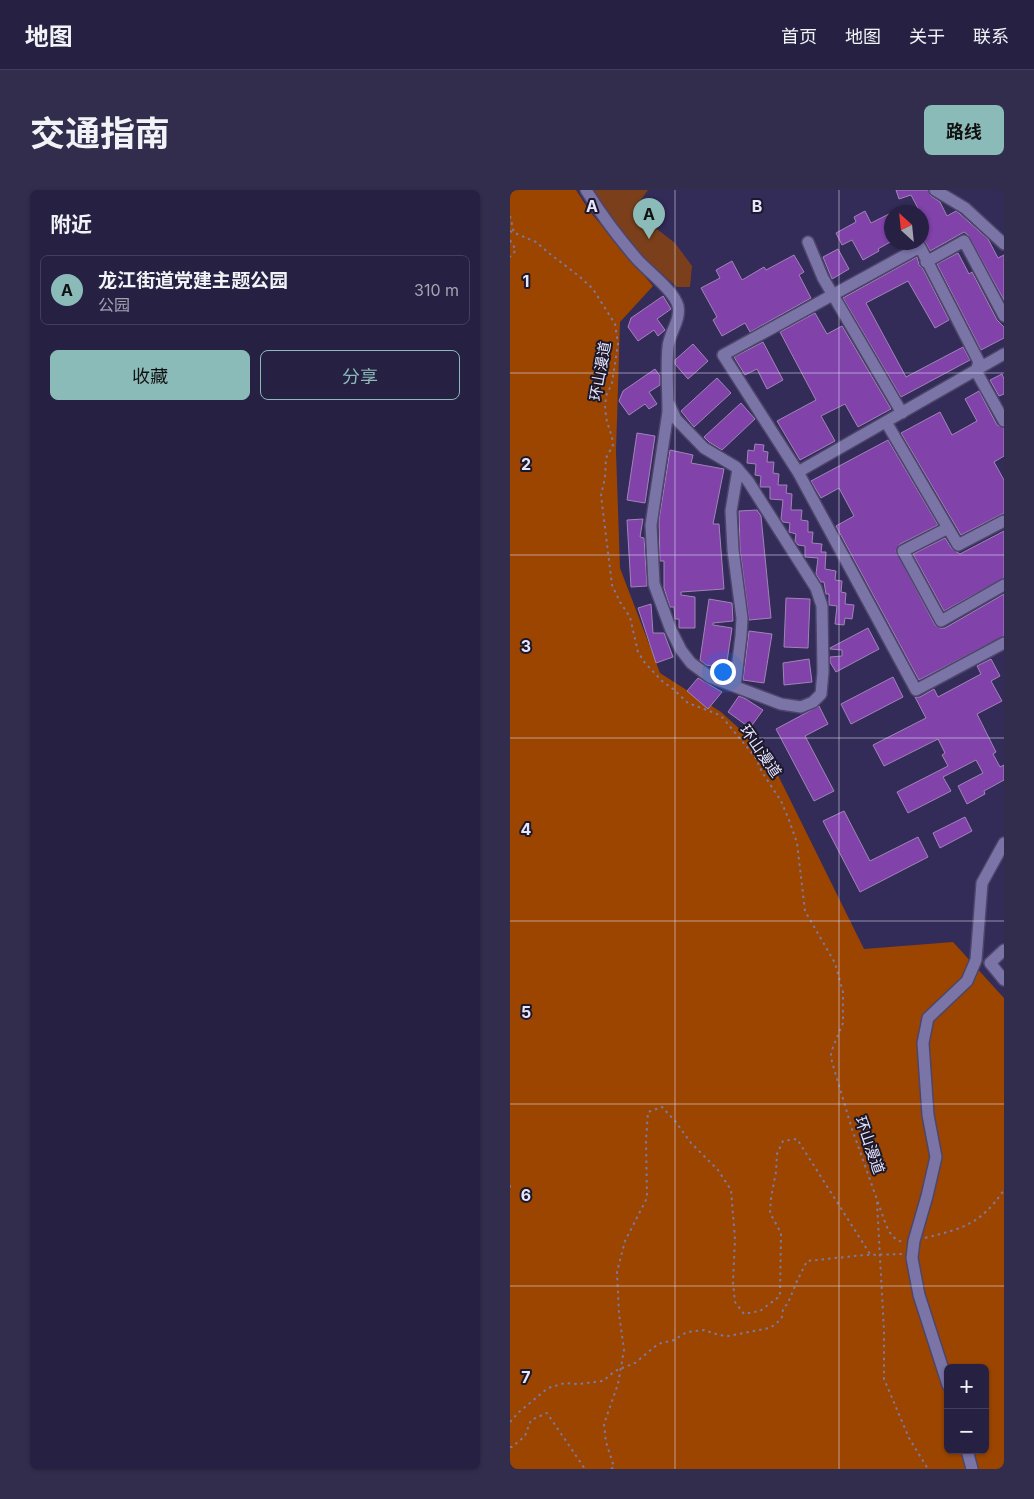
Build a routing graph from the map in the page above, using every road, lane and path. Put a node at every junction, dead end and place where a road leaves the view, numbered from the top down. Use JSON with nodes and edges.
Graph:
{"nodes":[{"id":1,"x":586,"y":190,"type":"edge"},
{"id":2,"x":935,"y":190,"type":"edge"},
{"id":3,"x":510,"y":216,"type":"edge"},
{"id":4,"x":510,"y":231,"type":"edge"},
{"id":5,"x":514,"y":232,"type":"junction"},
{"id":6,"x":510,"y":240,"type":"edge"},
{"id":7,"x":808,"y":242,"type":"dead end"},
{"id":8,"x":1004,"y":244,"type":"edge"},
{"id":9,"x":510,"y":257,"type":"edge"},
{"id":10,"x":926,"y":262,"type":"junction"},
{"id":11,"x":834,"y":294,"type":"junction"},
{"id":12,"x":1004,"y":316,"type":"edge"},
{"id":13,"x":1004,"y":354,"type":"edge"},
{"id":14,"x":976,"y":371,"type":"junction"},
{"id":15,"x":668,"y":402,"type":"junction"},
{"id":16,"x":902,"y":413,"type":"junction"},
{"id":17,"x":1004,"y":421,"type":"edge"},
{"id":18,"x":886,"y":422,"type":"junction"},
{"id":19,"x":738,"y":469,"type":"junction"},
{"id":20,"x":798,"y":472,"type":"junction"},
{"id":21,"x":1004,"y":522,"type":"edge"},
{"id":22,"x":948,"y":528,"type":"junction"},
{"id":23,"x":1004,"y":585,"type":"edge"},
{"id":24,"x":1004,"y":643,"type":"edge"},
{"id":25,"x":734,"y":686,"type":"junction"},
{"id":26,"x":1004,"y":843,"type":"edge"},
{"id":27,"x":1004,"y":950,"type":"edge"},
{"id":28,"x":1004,"y":980,"type":"edge"},
{"id":29,"x":510,"y":1184,"type":"edge"},
{"id":30,"x":510,"y":1188,"type":"edge"},
{"id":31,"x":1004,"y":1190,"type":"edge"},
{"id":32,"x":876,"y":1198,"type":"junction"},
{"id":33,"x":913,"y":1247,"type":"junction"},
{"id":34,"x":870,"y":1254,"type":"junction"},
{"id":35,"x":879,"y":1255,"type":"junction"},
{"id":36,"x":620,"y":1369,"type":"junction"},
{"id":37,"x":944,"y":1373,"type":"edge"},
{"id":38,"x":510,"y":1422,"type":"edge"},
{"id":39,"x":510,"y":1447,"type":"edge"},
{"id":40,"x":968,"y":1454,"type":"edge"},
{"id":41,"x":585,"y":1469,"type":"edge"},
{"id":42,"x":612,"y":1469,"type":"edge"},
{"id":43,"x":928,"y":1469,"type":"edge"},
{"id":44,"x":972,"y":1469,"type":"edge"}],
"edges":[{"from":1,"to":15,"type":"street"},
{"from":2,"to":8,"type":"street"},
{"from":3,"to":5,"type":"path"},
{"from":4,"to":5,"type":"path","name":"环山漫道"},
{"from":5,"to":32,"type":"path","name":"环山漫道"},
{"from":6,"to":9,"type":"path"},
{"from":7,"to":11,"type":"street"},
{"from":10,"to":11,"type":"street"},
{"from":10,"to":12,"type":"street"},
{"from":10,"to":14,"type":"street"},
{"from":11,"to":16,"type":"street"},
{"from":11,"to":20,"type":"street"},
{"from":13,"to":14,"type":"street"},
{"from":14,"to":16,"type":"street"},
{"from":14,"to":17,"type":"street"},
{"from":15,"to":19,"type":"street"},
{"from":15,"to":25,"type":"street"},
{"from":16,"to":18,"type":"street"},
{"from":18,"to":20,"type":"street"},
{"from":18,"to":22,"type":"street"},
{"from":19,"to":25,"type":"street"},
{"from":19,"to":25,"type":"street"},
{"from":20,"to":24,"type":"street"},
{"from":21,"to":22,"type":"street"},
{"from":22,"to":23,"type":"street"},
{"from":26,"to":33,"type":"street"},
{"from":27,"to":28,"type":"street"},
{"from":29,"to":30,"type":"path"},
{"from":31,"to":33,"type":"path"},
{"from":32,"to":33,"type":"path","name":"环山漫道"},
{"from":32,"to":35,"type":"path"},
{"from":33,"to":35,"type":"path"},
{"from":33,"to":37,"type":"street"},
{"from":34,"to":35,"type":"path"},
{"from":34,"to":36,"type":"path"},
{"from":34,"to":36,"type":"path"},
{"from":35,"to":43,"type":"path"},
{"from":36,"to":38,"type":"path"},
{"from":36,"to":42,"type":"path"},
{"from":39,"to":41,"type":"path"},
{"from":40,"to":44,"type":"street"}]}
